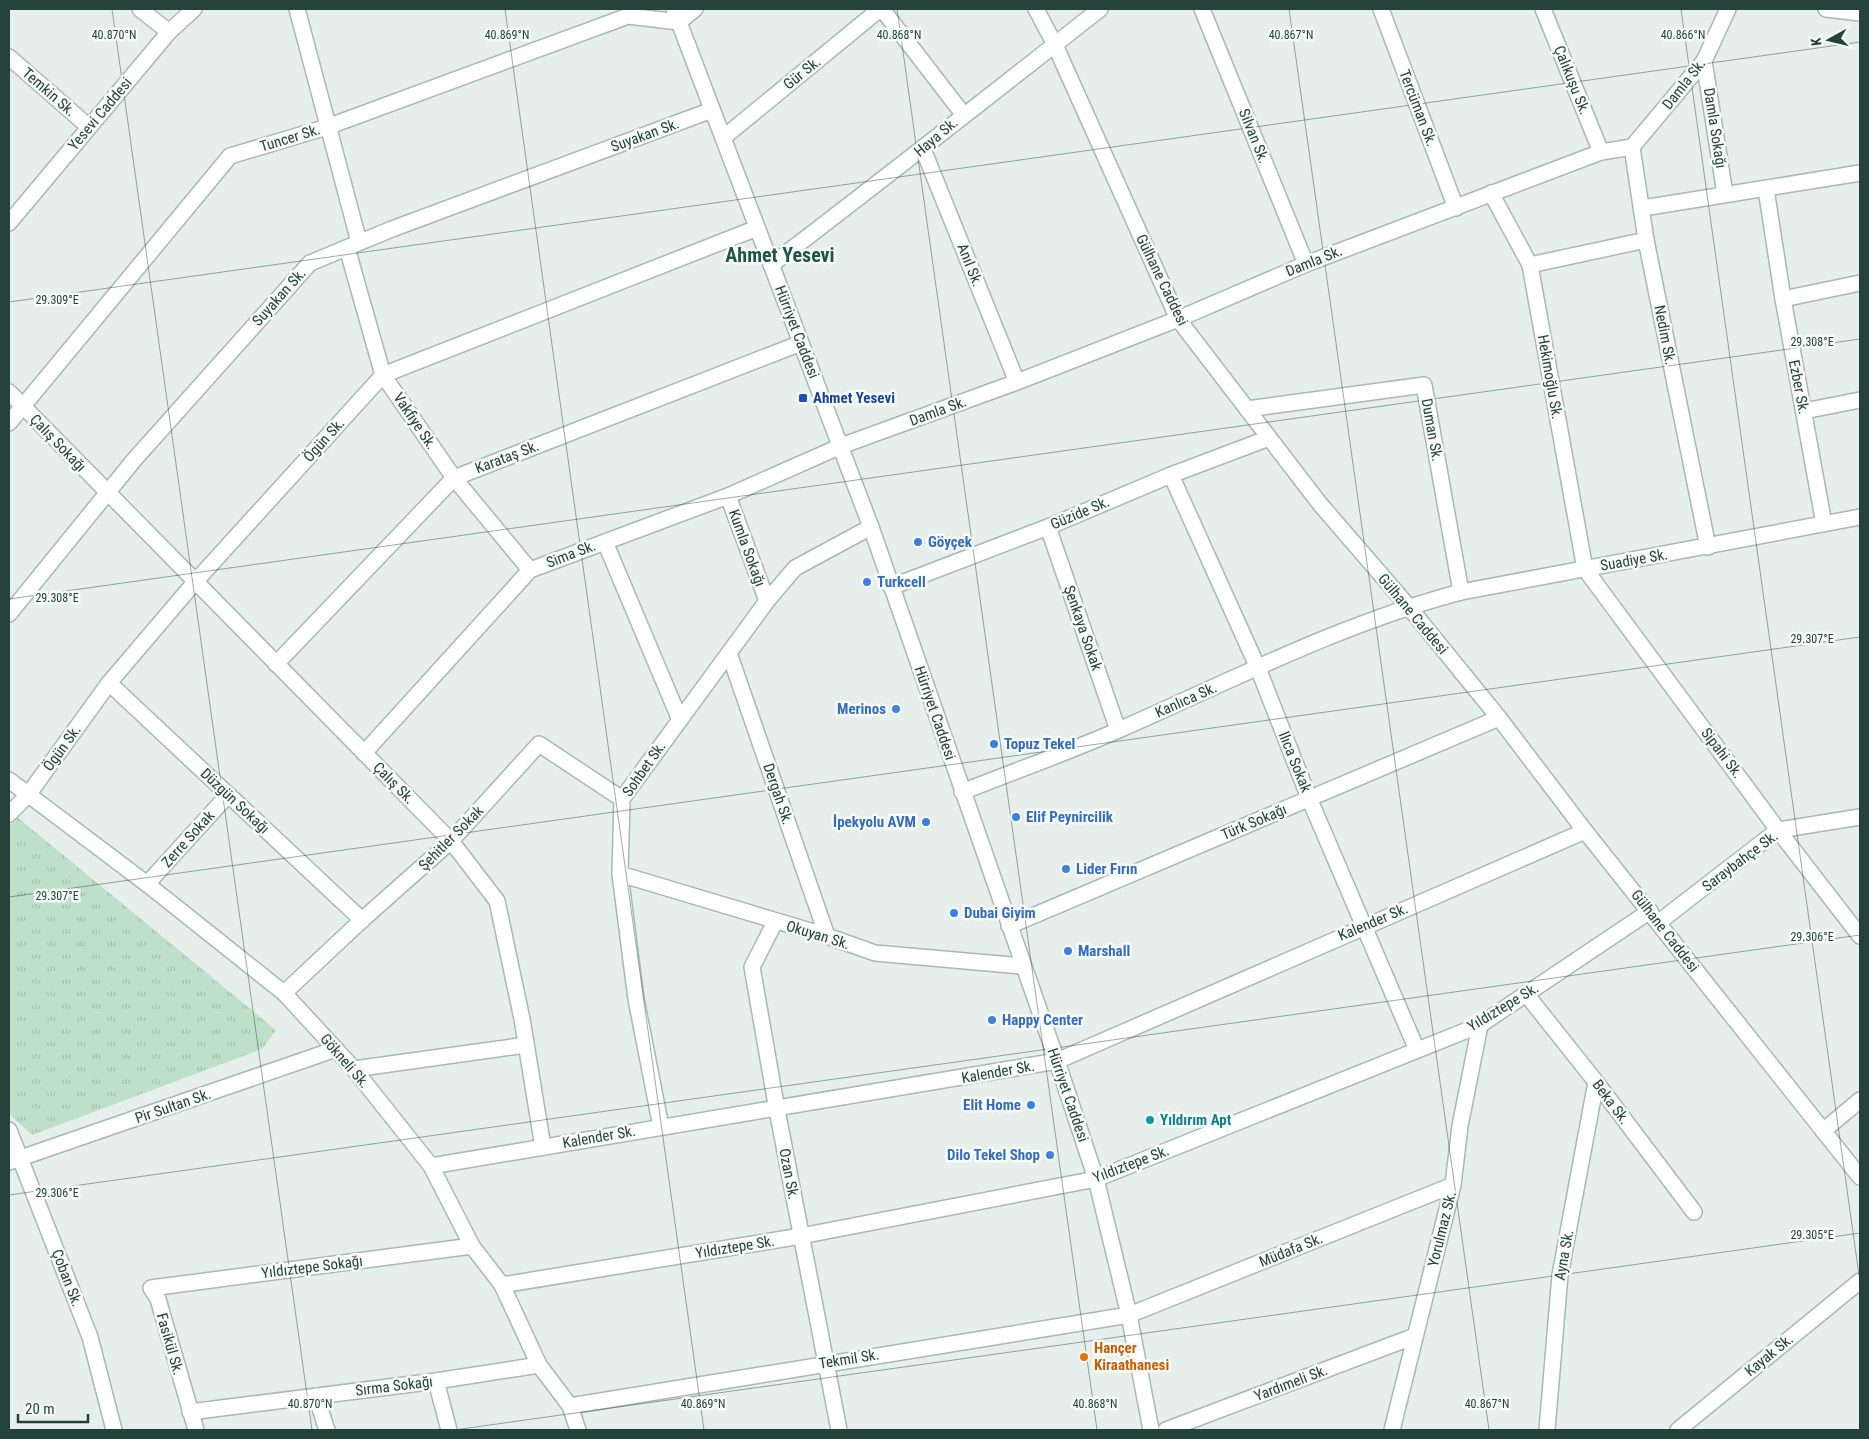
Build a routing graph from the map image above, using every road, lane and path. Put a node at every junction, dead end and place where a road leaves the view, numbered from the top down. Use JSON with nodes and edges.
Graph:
{"nodes":[{"id":1,"x":140,"y":9,"type":"edge"},
{"id":2,"x":194,"y":9,"type":"edge"},
{"id":3,"x":297,"y":9,"type":"edge"},
{"id":4,"x":695,"y":9,"type":"edge"},
{"id":5,"x":881,"y":9,"type":"edge"},
{"id":6,"x":1036,"y":9,"type":"edge"},
{"id":7,"x":1100,"y":9,"type":"edge"},
{"id":8,"x":1202,"y":9,"type":"edge"},
{"id":9,"x":1381,"y":9,"type":"edge"},
{"id":10,"x":1543,"y":9,"type":"edge"},
{"id":11,"x":1728,"y":9,"type":"edge"},
{"id":12,"x":1826,"y":9,"type":"edge"},
{"id":13,"x":1860,"y":14,"type":"edge"},
{"id":14,"x":676,"y":15,"type":"edge"},
{"id":15,"x":169,"y":32,"type":"junction"},
{"id":16,"x":1055,"y":44,"type":"junction"},
{"id":17,"x":9,"y":57,"type":"edge"},
{"id":18,"x":1704,"y":61,"type":"junction"},
{"id":19,"x":712,"y":110,"type":"junction"},
{"id":20,"x":964,"y":114,"type":"junction"},
{"id":21,"x":89,"y":127,"type":"junction"},
{"id":22,"x":327,"y":127,"type":"junction"},
{"id":23,"x":723,"y":138,"type":"junction"},
{"id":24,"x":1632,"y":147,"type":"junction"},
{"id":25,"x":923,"y":149,"type":"junction"},
{"id":26,"x":1602,"y":152,"type":"junction"},
{"id":27,"x":1860,"y":173,"type":"edge"},
{"id":28,"x":1766,"y":189,"type":"junction"},
{"id":29,"x":1491,"y":193,"type":"junction"},
{"id":30,"x":1726,"y":194,"type":"junction"},
{"id":31,"x":1456,"y":208,"type":"junction"},
{"id":32,"x":1643,"y":208,"type":"junction"},
{"id":33,"x":10,"y":218,"type":"edge"},
{"id":34,"x":757,"y":228,"type":"junction"},
{"id":35,"x":1646,"y":240,"type":"junction"},
{"id":36,"x":353,"y":245,"type":"junction"},
{"id":37,"x":771,"y":264,"type":"junction"},
{"id":38,"x":1306,"y":264,"type":"junction"},
{"id":39,"x":1530,"y":264,"type":"junction"},
{"id":40,"x":1860,"y":284,"type":"edge"},
{"id":41,"x":1783,"y":299,"type":"junction"},
{"id":42,"x":1178,"y":319,"type":"junction"},
{"id":43,"x":801,"y":343,"type":"junction"},
{"id":44,"x":383,"y":375,"type":"junction"},
{"id":45,"x":1017,"y":382,"type":"junction"},
{"id":46,"x":9,"y":392,"type":"edge"},
{"id":47,"x":1860,"y":400,"type":"edge"},
{"id":48,"x":23,"y":406,"type":"junction"},
{"id":49,"x":1247,"y":410,"type":"junction"},
{"id":50,"x":1804,"y":411,"type":"junction"},
{"id":51,"x":9,"y":423,"type":"edge"},
{"id":52,"x":1269,"y":438,"type":"junction"},
{"id":53,"x":841,"y":446,"type":"junction"},
{"id":54,"x":1171,"y":475,"type":"junction"},
{"id":55,"x":454,"y":478,"type":"junction"},
{"id":56,"x":107,"y":493,"type":"junction"},
{"id":57,"x":728,"y":496,"type":"junction"},
{"id":58,"x":1860,"y":517,"type":"edge"},
{"id":59,"x":1824,"y":524,"type":"junction"},
{"id":60,"x":871,"y":527,"type":"junction"},
{"id":61,"x":1048,"y":527,"type":"junction"},
{"id":62,"x":605,"y":542,"type":"junction"},
{"id":63,"x":1708,"y":547,"type":"junction"},
{"id":64,"x":1585,"y":569,"type":"junction"},
{"id":65,"x":530,"y":570,"type":"junction"},
{"id":66,"x":194,"y":582,"type":"junction"},
{"id":67,"x":891,"y":586,"type":"junction"},
{"id":68,"x":1461,"y":592,"type":"junction"},
{"id":69,"x":767,"y":601,"type":"junction"},
{"id":70,"x":1408,"y":606,"type":"junction"},
{"id":71,"x":9,"y":614,"type":"edge"},
{"id":72,"x":729,"y":653,"type":"junction"},
{"id":73,"x":276,"y":664,"type":"junction"},
{"id":74,"x":1258,"y":668,"type":"junction"},
{"id":75,"x":109,"y":682,"type":"junction"},
{"id":76,"x":1499,"y":718,"type":"junction"},
{"id":77,"x":680,"y":720,"type":"junction"},
{"id":78,"x":1118,"y":730,"type":"junction"},
{"id":79,"x":364,"y":753,"type":"junction"},
{"id":80,"x":9,"y":780,"type":"edge"},
{"id":81,"x":962,"y":792,"type":"junction"},
{"id":82,"x":28,"y":795,"type":"junction"},
{"id":83,"x":228,"y":795,"type":"junction"},
{"id":84,"x":1309,"y":798,"type":"junction"},
{"id":85,"x":622,"y":799,"type":"junction"},
{"id":86,"x":9,"y":814,"type":"edge"},
{"id":87,"x":1860,"y":817,"type":"edge"},
{"id":88,"x":1778,"y":830,"type":"junction"},
{"id":89,"x":1585,"y":831,"type":"junction"},
{"id":90,"x":451,"y":841,"type":"junction"},
{"id":91,"x":620,"y":874,"type":"junction"},
{"id":92,"x":147,"y":884,"type":"junction"},
{"id":93,"x":1654,"y":916,"type":"junction"},
{"id":94,"x":362,"y":920,"type":"junction"},
{"id":95,"x":775,"y":922,"type":"junction"},
{"id":96,"x":1008,"y":926,"type":"junction"},
{"id":97,"x":1365,"y":926,"type":"junction"},
{"id":98,"x":827,"y":936,"type":"junction"},
{"id":99,"x":1860,"y":936,"type":"edge"},
{"id":100,"x":1022,"y":966,"type":"junction"},
{"id":101,"x":284,"y":993,"type":"junction"},
{"id":102,"x":1526,"y":994,"type":"junction"},
{"id":103,"x":1480,"y":1025,"type":"junction"},
{"id":104,"x":526,"y":1045,"type":"junction"},
{"id":105,"x":336,"y":1049,"type":"junction"},
{"id":106,"x":1417,"y":1050,"type":"junction"},
{"id":107,"x":1057,"y":1061,"type":"junction"},
{"id":108,"x":354,"y":1069,"type":"junction"},
{"id":109,"x":1596,"y":1082,"type":"junction"},
{"id":110,"x":1860,"y":1100,"type":"edge"},
{"id":111,"x":777,"y":1110,"type":"junction"},
{"id":112,"x":661,"y":1127,"type":"junction"},
{"id":113,"x":9,"y":1130,"type":"edge"},
{"id":114,"x":1823,"y":1130,"type":"junction"},
{"id":115,"x":543,"y":1147,"type":"junction"},
{"id":116,"x":14,"y":1160,"type":"edge"},
{"id":117,"x":431,"y":1166,"type":"junction"},
{"id":118,"x":1860,"y":1177,"type":"edge"},
{"id":119,"x":1096,"y":1180,"type":"junction"},
{"id":120,"x":1453,"y":1185,"type":"junction"},
{"id":121,"x":1694,"y":1212,"type":"dead end"},
{"id":122,"x":801,"y":1236,"type":"junction"},
{"id":123,"x":472,"y":1246,"type":"junction"},
{"id":124,"x":1860,"y":1281,"type":"edge"},
{"id":125,"x":502,"y":1285,"type":"junction"},
{"id":126,"x":151,"y":1288,"type":"joint"},
{"id":127,"x":1130,"y":1315,"type":"junction"},
{"id":128,"x":1415,"y":1336,"type":"junction"},
{"id":129,"x":828,"y":1363,"type":"junction"},
{"id":130,"x":539,"y":1365,"type":"junction"},
{"id":131,"x":436,"y":1381,"type":"junction"},
{"id":132,"x":316,"y":1396,"type":"junction"},
{"id":133,"x":570,"y":1406,"type":"junction"},
{"id":134,"x":190,"y":1412,"type":"junction"},
{"id":135,"x":109,"y":1430,"type":"edge"},
{"id":136,"x":196,"y":1430,"type":"edge"},
{"id":137,"x":327,"y":1430,"type":"edge"},
{"id":138,"x":449,"y":1430,"type":"edge"},
{"id":139,"x":578,"y":1430,"type":"edge"},
{"id":140,"x":839,"y":1430,"type":"edge"},
{"id":141,"x":1150,"y":1430,"type":"edge"},
{"id":142,"x":1166,"y":1430,"type":"edge"},
{"id":143,"x":1392,"y":1430,"type":"edge"},
{"id":144,"x":1547,"y":1430,"type":"edge"},
{"id":145,"x":1678,"y":1430,"type":"edge"}],
"edges":[{"from":1,"to":15,"type":"street"},
{"from":2,"to":15,"type":"street","name":"Yesevi Caddesi"},
{"from":3,"to":22,"type":"street","name":"Vakfiye Sk."},
{"from":4,"to":14,"type":"street"},
{"from":5,"to":20,"type":"street"},
{"from":5,"to":23,"type":"street","name":"Gür Sk."},
{"from":6,"to":16,"type":"street","name":"Gülhane Caddesi"},
{"from":7,"to":16,"type":"street","name":"Haya Sk."},
{"from":8,"to":38,"type":"street","name":"Silvan Sk."},
{"from":9,"to":31,"type":"street","name":"Tercüman Sk."},
{"from":10,"to":26,"type":"street","name":"Çalıkuşu Sk."},
{"from":11,"to":18,"type":"street","name":"Damla Sk."},
{"from":12,"to":13,"type":"street"},
{"from":14,"to":19,"type":"street","name":"Hürriyet Caddesi"},
{"from":14,"to":22,"type":"street","name":"Tuncer Sk."},
{"from":15,"to":21,"type":"street","name":"Yesevi Caddesi"},
{"from":16,"to":20,"type":"street","name":"Haya Sk."},
{"from":16,"to":42,"type":"street","name":"Gülhane Caddesi"},
{"from":17,"to":21,"type":"street","name":"Temkin Sk."},
{"from":18,"to":24,"type":"street","name":"Damla Sk."},
{"from":18,"to":30,"type":"street","name":"Damla Sokağı"},
{"from":19,"to":23,"type":"street","name":"Hürriyet Caddesi"},
{"from":19,"to":36,"type":"street","name":"Suyakan Sk."},
{"from":20,"to":25,"type":"street","name":"Haya Sk."},
{"from":21,"to":33,"type":"street","name":"Yesevi Caddesi"},
{"from":22,"to":36,"type":"street","name":"Vakfiye Sk."},
{"from":22,"to":48,"type":"street","name":"Tuncer Sk."},
{"from":23,"to":34,"type":"street","name":"Hürriyet Caddesi"},
{"from":24,"to":26,"type":"street","name":"Damla Sk."},
{"from":24,"to":32,"type":"street","name":"Nedim Sk."},
{"from":25,"to":37,"type":"street","name":"Haya Sk."},
{"from":25,"to":45,"type":"street","name":"Anıl Sk."},
{"from":26,"to":29,"type":"street","name":"Damla Sk."},
{"from":27,"to":28,"type":"street"},
{"from":28,"to":30,"type":"street"},
{"from":28,"to":41,"type":"street","name":"Ezber Sk."},
{"from":29,"to":31,"type":"street","name":"Damla Sk."},
{"from":29,"to":39,"type":"street","name":"Hekimoğlu Sk."},
{"from":30,"to":32,"type":"street"},
{"from":31,"to":38,"type":"street","name":"Damla Sk."},
{"from":32,"to":35,"type":"street","name":"Nedim Sk."},
{"from":34,"to":37,"type":"street","name":"Hürriyet Caddesi"},
{"from":34,"to":44,"type":"street","name":"Ögün Sk."},
{"from":35,"to":39,"type":"street"},
{"from":35,"to":63,"type":"street","name":"Nedim Sk."},
{"from":36,"to":44,"type":"street","name":"Vakfiye Sk."},
{"from":36,"to":56,"type":"street","name":"Suyakan Sk."},
{"from":37,"to":43,"type":"street","name":"Hürriyet Caddesi"},
{"from":38,"to":42,"type":"street","name":"Damla Sk."},
{"from":39,"to":64,"type":"street","name":"Hekimoğlu Sk."},
{"from":40,"to":41,"type":"street"},
{"from":41,"to":50,"type":"street","name":"Ezber Sk."},
{"from":42,"to":45,"type":"street","name":"Damla Sk."},
{"from":42,"to":49,"type":"street","name":"Gülhane Caddesi"},
{"from":43,"to":53,"type":"street","name":"Hürriyet Caddesi"},
{"from":43,"to":55,"type":"street","name":"Karataş Sk."},
{"from":44,"to":55,"type":"street","name":"Vakfiye Sk."},
{"from":44,"to":66,"type":"street","name":"Ögün Sk."},
{"from":45,"to":53,"type":"street","name":"Damla Sk."},
{"from":46,"to":48,"type":"street","name":"Çalış Sokağı"},
{"from":47,"to":50,"type":"street"},
{"from":48,"to":51,"type":"street","name":"Tuncer Sk."},
{"from":48,"to":56,"type":"street","name":"Çalış Sokağı"},
{"from":49,"to":52,"type":"street","name":"Gülhane Caddesi"},
{"from":49,"to":68,"type":"street","name":"Duman Sk."},
{"from":50,"to":59,"type":"street","name":"Ezber Sk."},
{"from":52,"to":54,"type":"street","name":"Güzide Sk."},
{"from":52,"to":70,"type":"street","name":"Gülhane Caddesi"},
{"from":53,"to":57,"type":"street","name":"Sima Sk."},
{"from":53,"to":60,"type":"street","name":"Hürriyet Caddesi"},
{"from":54,"to":61,"type":"street","name":"Güzide Sk."},
{"from":54,"to":74,"type":"street","name":"llıca Sokak"},
{"from":55,"to":65,"type":"street","name":"Vakfiye Sk."},
{"from":55,"to":73,"type":"street","name":"Karataş Sk."},
{"from":56,"to":66,"type":"street","name":"Çalış Sk."},
{"from":56,"to":71,"type":"street","name":"Suyakan Sk."},
{"from":57,"to":62,"type":"street","name":"Sima Sk."},
{"from":57,"to":69,"type":"street","name":"Kumla Sokağı"},
{"from":58,"to":59,"type":"street","name":"Suadiye Sk."},
{"from":59,"to":63,"type":"street","name":"Suadiye Sk."},
{"from":60,"to":67,"type":"street","name":"Hürriyet Caddesi"},
{"from":60,"to":69,"type":"street","name":"Sohbet Sk."},
{"from":61,"to":67,"type":"street","name":"Güzide Sk."},
{"from":61,"to":78,"type":"street","name":"Şenkaya Sokak"},
{"from":62,"to":65,"type":"street","name":"Sima Sk."},
{"from":62,"to":77,"type":"street"},
{"from":63,"to":64,"type":"street","name":"Suadiye Sk."},
{"from":64,"to":68,"type":"street","name":"Suadiye Sk."},
{"from":64,"to":88,"type":"street","name":"Sipahi Sk."},
{"from":65,"to":79,"type":"street","name":"Sima Sk."},
{"from":66,"to":73,"type":"street","name":"Çalış Sk."},
{"from":66,"to":75,"type":"street","name":"Ögün Sk."},
{"from":67,"to":81,"type":"street","name":"Hürriyet Caddesi"},
{"from":68,"to":70,"type":"street","name":"Suadiye Sk."},
{"from":69,"to":72,"type":"street","name":"Sohbet Sk."},
{"from":70,"to":74,"type":"street","name":"Kanlıca Sk."},
{"from":70,"to":76,"type":"street","name":"Gülhane Caddesi"},
{"from":72,"to":77,"type":"street","name":"Sohbet Sk."},
{"from":72,"to":98,"type":"street","name":"Dergah Sk."},
{"from":73,"to":79,"type":"street","name":"Çalış Sk."},
{"from":74,"to":78,"type":"street","name":"Kanlıca Sk."},
{"from":74,"to":84,"type":"street","name":"llıca Sokak"},
{"from":75,"to":82,"type":"street","name":"Ögün Sk."},
{"from":75,"to":83,"type":"street","name":"Düzgün Sokağı"},
{"from":76,"to":84,"type":"street","name":"Türk Sokağı"},
{"from":76,"to":89,"type":"street","name":"Gülhane Caddesi"},
{"from":77,"to":85,"type":"street","name":"Sohbet Sk."},
{"from":78,"to":81,"type":"street","name":"Kanlıca Sk."},
{"from":79,"to":90,"type":"street","name":"Çalış Sk."},
{"from":80,"to":82,"type":"street","name":"Gökneli Sk."},
{"from":81,"to":96,"type":"street","name":"Hürriyet Caddesi"},
{"from":82,"to":86,"type":"street","name":"Ögün Sk."},
{"from":82,"to":92,"type":"street","name":"Gökneli Sk."},
{"from":83,"to":92,"type":"street","name":"Zerre Sokak"},
{"from":83,"to":94,"type":"street","name":"Düzgün Sokağı"},
{"from":84,"to":96,"type":"street","name":"Türk Sokağı"},
{"from":84,"to":97,"type":"street","name":"llıca Sokak"},
{"from":85,"to":90,"type":"street","name":"Şehitler Sokak"},
{"from":85,"to":91,"type":"street","name":"Sohbet Sk."},
{"from":87,"to":88,"type":"street","name":"Saraybahçe Sk."},
{"from":88,"to":93,"type":"street","name":"Saraybahçe Sk."},
{"from":88,"to":99,"type":"street","name":"Sipahi Sk."},
{"from":89,"to":93,"type":"street","name":"Gülhane Caddesi"},
{"from":89,"to":97,"type":"street","name":"Kalender Sk."},
{"from":90,"to":94,"type":"street","name":"Şehitler Sokak"},
{"from":90,"to":104,"type":"street","name":"Çalış Sk."},
{"from":91,"to":95,"type":"street","name":"Okuyan Sk."},
{"from":91,"to":112,"type":"street","name":"Sohbet Sk."},
{"from":92,"to":101,"type":"street","name":"Gökneli Sk."},
{"from":93,"to":102,"type":"street","name":"Yıldıztepe Sk."},
{"from":93,"to":114,"type":"street","name":"Gülhane Caddesi"},
{"from":94,"to":101,"type":"street","name":"Şehitler Sokak"},
{"from":95,"to":98,"type":"street","name":"Okuyan Sk."},
{"from":95,"to":111,"type":"street","name":"Ozan Sk."},
{"from":96,"to":100,"type":"street","name":"Hürriyet Caddesi"},
{"from":97,"to":106,"type":"street","name":"llıca Sokak"},
{"from":97,"to":107,"type":"street","name":"Kalender Sk."},
{"from":98,"to":100,"type":"street","name":"Okuyan Sk."},
{"from":100,"to":107,"type":"street","name":"Hürriyet Caddesi"},
{"from":101,"to":105,"type":"street","name":"Gökneli Sk."},
{"from":102,"to":103,"type":"street","name":"Yıldıztepe Sk."},
{"from":102,"to":109,"type":"street","name":"Beka Sk."},
{"from":103,"to":106,"type":"street","name":"Yıldıztepe Sk."},
{"from":103,"to":120,"type":"street","name":"Yorulmaz Sk."},
{"from":104,"to":108,"type":"street"},
{"from":104,"to":115,"type":"street","name":"Çalış Sk."},
{"from":105,"to":108,"type":"street","name":"Gökneli Sk."},
{"from":105,"to":116,"type":"street","name":"Pir Sultan Sk."},
{"from":106,"to":119,"type":"street","name":"Yıldıztepe Sk."},
{"from":107,"to":111,"type":"street","name":"Kalender Sk."},
{"from":107,"to":119,"type":"street","name":"Hürriyet Caddesi"},
{"from":108,"to":117,"type":"street","name":"Gökneli Sk."},
{"from":109,"to":121,"type":"street","name":"Beka Sk."},
{"from":109,"to":144,"type":"street","name":"Ayna Sk."},
{"from":110,"to":114,"type":"street"},
{"from":111,"to":112,"type":"street","name":"Kalender Sk."},
{"from":111,"to":122,"type":"street","name":"Ozan Sk."},
{"from":112,"to":115,"type":"street","name":"Kalender Sk."},
{"from":113,"to":116,"type":"street","name":"Çoban Sk."},
{"from":114,"to":118,"type":"street","name":"Gülhane Caddesi"},
{"from":115,"to":117,"type":"street","name":"Kalender Sk."},
{"from":116,"to":135,"type":"street","name":"Çoban Sk."},
{"from":117,"to":123,"type":"street","name":"Gökneli Sk."},
{"from":119,"to":122,"type":"street","name":"Yıldıztepe Sk."},
{"from":119,"to":127,"type":"street","name":"Hürriyet Caddesi"},
{"from":120,"to":127,"type":"street","name":"Müdafa Sk."},
{"from":120,"to":128,"type":"street","name":"Yorulmaz Sk."},
{"from":122,"to":125,"type":"street","name":"Yıldıztepe Sk."},
{"from":122,"to":129,"type":"street","name":"Ozan Sk."},
{"from":123,"to":125,"type":"street","name":"Gökneli Sk."},
{"from":123,"to":126,"type":"street","name":"Yıldıztepe Sokağı"},
{"from":124,"to":145,"type":"street","name":"Kayak Sk."},
{"from":125,"to":130,"type":"street","name":"Gökneli Sk."},
{"from":126,"to":134,"type":"street","name":"Fasikül Sk."},
{"from":127,"to":129,"type":"street","name":"Tekmil Sk."},
{"from":127,"to":141,"type":"street","name":"Hürriyet Caddesi"},
{"from":128,"to":142,"type":"street","name":"Yardımeli Sk."},
{"from":128,"to":143,"type":"street","name":"Yorulmaz Sk."},
{"from":129,"to":133,"type":"street","name":"Tekmil Sk."},
{"from":129,"to":140,"type":"street","name":"Ozan Sk."},
{"from":130,"to":131,"type":"street","name":"Sırma Sokağı"},
{"from":130,"to":133,"type":"street","name":"Gökneli Sk."},
{"from":131,"to":132,"type":"street","name":"Sırma Sokağı"},
{"from":131,"to":138,"type":"street"},
{"from":132,"to":134,"type":"street","name":"Sırma Sokağı"},
{"from":132,"to":137,"type":"street"},
{"from":133,"to":139,"type":"street","name":"Gökneli Sk."},
{"from":134,"to":136,"type":"street","name":"Fasikül Sk."}]}
